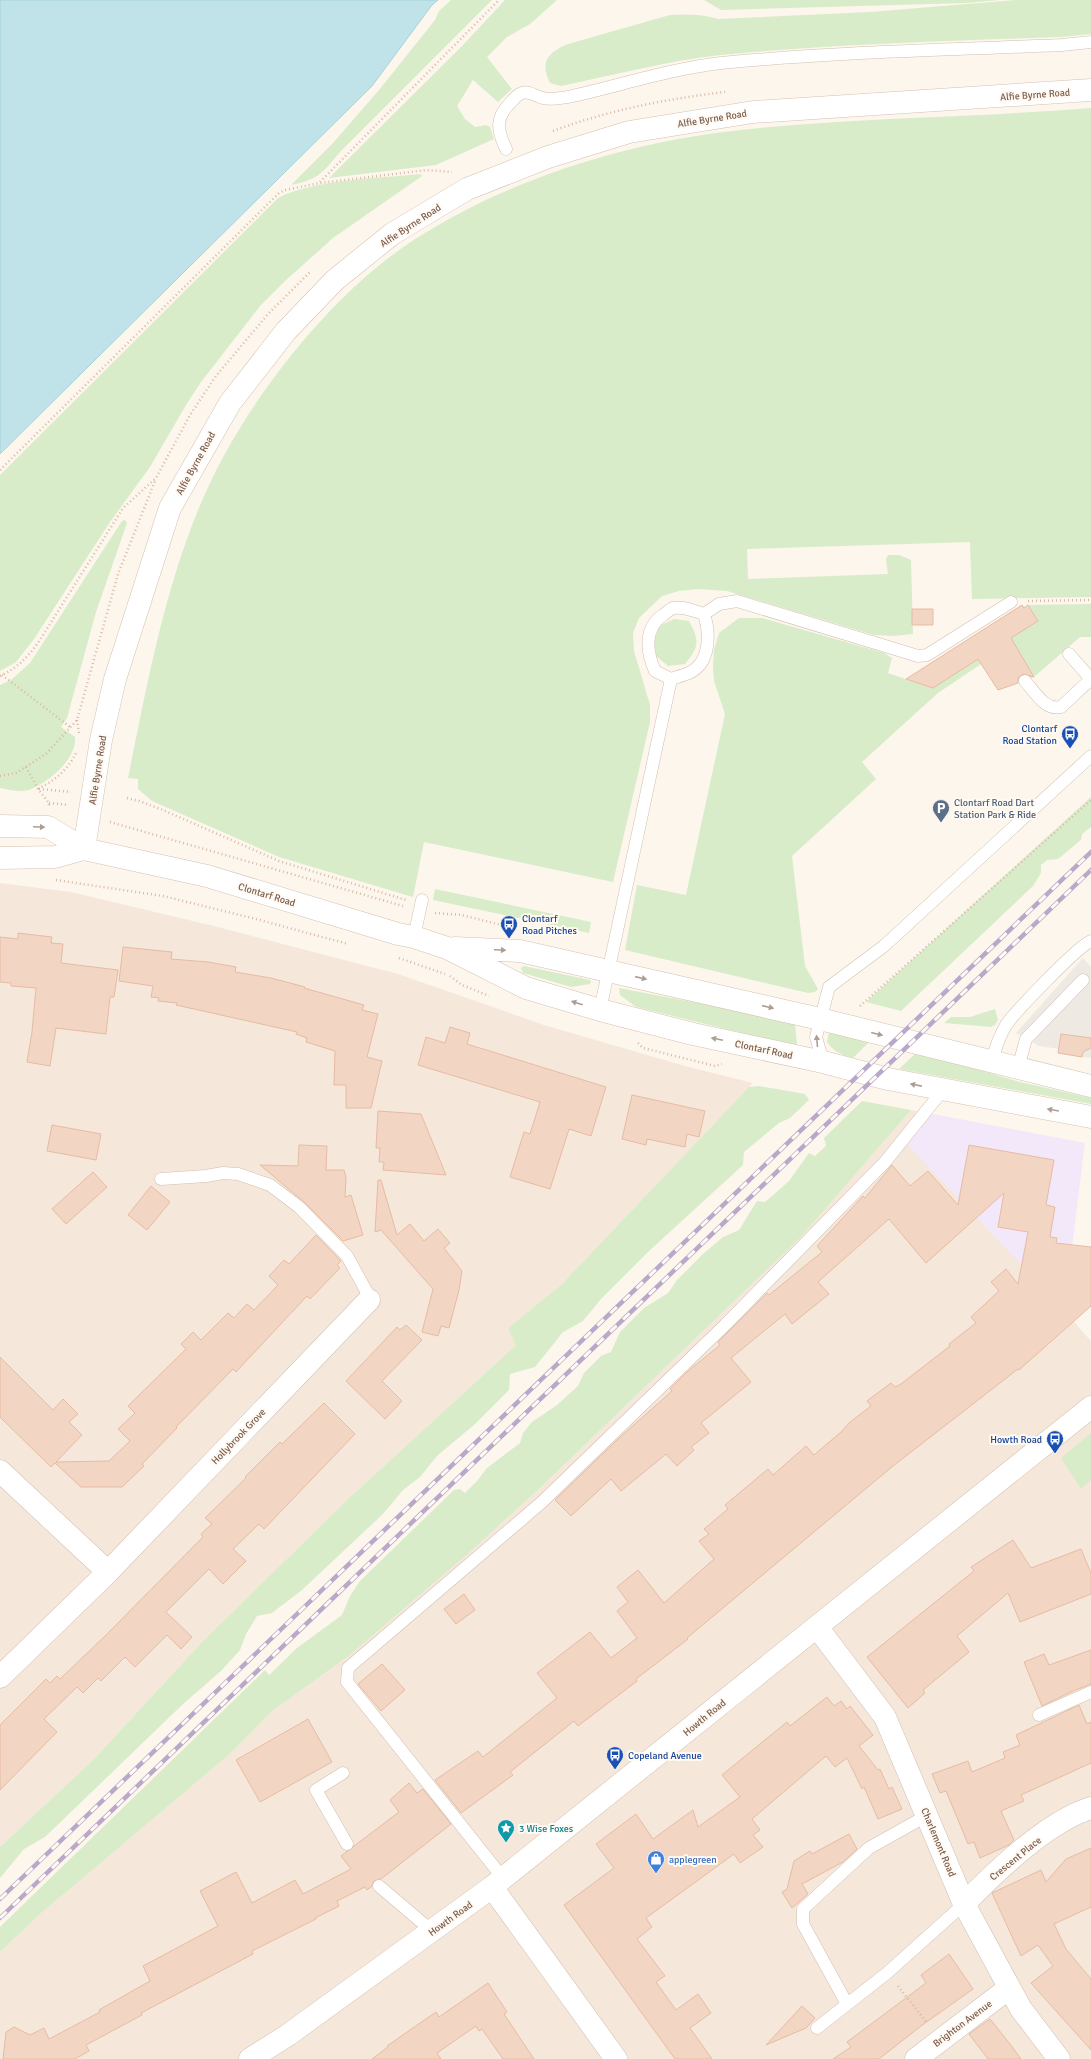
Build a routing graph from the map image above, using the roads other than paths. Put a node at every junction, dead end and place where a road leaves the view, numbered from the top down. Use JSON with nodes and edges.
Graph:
{"nodes":[{"id":1,"x":1091,"y":42,"type":"edge"},
{"id":2,"x":1091,"y":90,"type":"edge"},
{"id":3,"x":506,"y":149,"type":"dead end"},
{"id":4,"x":1011,"y":602,"type":"road end"},
{"id":5,"x":704,"y":614,"type":"junction"},
{"id":6,"x":1069,"y":654,"type":"dead end"},
{"id":7,"x":671,"y":678,"type":"junction"},
{"id":8,"x":1091,"y":679,"type":"edge"},
{"id":9,"x":1025,"y":681,"type":"dead end"},
{"id":10,"x":1091,"y":756,"type":"edge"},
{"id":11,"x":0,"y":826,"type":"edge"},
{"id":12,"x":84,"y":849,"type":"junction"},
{"id":13,"x":0,"y":858,"type":"edge"},
{"id":14,"x":421,"y":905,"type":"road end"},
{"id":15,"x":414,"y":937,"type":"junction"},
{"id":16,"x":1091,"y":942,"type":"edge"},
{"id":17,"x":447,"y":948,"type":"junction"},
{"id":18,"x":609,"y":971,"type":"junction"},
{"id":19,"x":1083,"y":980,"type":"dead end"},
{"id":20,"x":600,"y":1010,"type":"junction"},
{"id":21,"x":820,"y":1019,"type":"junction"},
{"id":22,"x":823,"y":1062,"type":"junction"},
{"id":23,"x":992,"y":1062,"type":"junction"},
{"id":24,"x":1018,"y":1068,"type":"junction"},
{"id":25,"x":1091,"y":1086,"type":"edge"},
{"id":26,"x":943,"y":1090,"type":"junction"},
{"id":27,"x":1091,"y":1117,"type":"edge"},
{"id":28,"x":161,"y":1179,"type":"dead end"},
{"id":29,"x":368,"y":1300,"type":"joint"},
{"id":30,"x":1091,"y":1407,"type":"edge"},
{"id":31,"x":0,"y":1471,"type":"edge"},
{"id":32,"x":108,"y":1572,"type":"junction"},
{"id":33,"x":817,"y":1627,"type":"junction"},
{"id":34,"x":0,"y":1677,"type":"edge"},
{"id":35,"x":1091,"y":1692,"type":"edge"},
{"id":36,"x":1039,"y":1715,"type":"dead end"},
{"id":37,"x":342,"y":1773,"type":"dead end"},
{"id":38,"x":1091,"y":1808,"type":"edge"},
{"id":39,"x":928,"y":1816,"type":"junction"},
{"id":40,"x":347,"y":1844,"type":"dead end"},
{"id":41,"x":498,"y":1883,"type":"junction"},
{"id":42,"x":379,"y":1886,"type":"dead end"},
{"id":43,"x":964,"y":1904,"type":"junction"},
{"id":44,"x":432,"y":1931,"type":"junction"},
{"id":45,"x":1009,"y":1988,"type":"junction"},
{"id":46,"x":847,"y":2004,"type":"junction"},
{"id":47,"x":817,"y":2028,"type":"dead end"},
{"id":48,"x":250,"y":2059,"type":"edge"},
{"id":49,"x":616,"y":2059,"type":"edge"},
{"id":50,"x":916,"y":2059,"type":"edge"},
{"id":51,"x":1058,"y":2059,"type":"edge"}],
"edges":[{"from":1,"to":3,"type":"lane"},
{"from":2,"to":12,"type":"main road","name":"Alfie Byrne Road"},
{"from":4,"to":5,"type":"lane"},
{"from":5,"to":7,"type":"lane"},
{"from":5,"to":7,"type":"lane"},
{"from":6,"to":8,"type":"lane"},
{"from":7,"to":18,"type":"lane"},
{"from":8,"to":9,"type":"lane"},
{"from":10,"to":21,"type":"lane"},
{"from":11,"to":12,"type":"main road","name":"Clontarf Road","one_way":true},
{"from":12,"to":13,"type":"main road","name":"Clontarf Road"},
{"from":12,"to":15,"type":"main road","name":"Clontarf Road"},
{"from":14,"to":15,"type":"lane"},
{"from":15,"to":17,"type":"main road","name":"Clontarf Road"},
{"from":16,"to":23,"type":"lane"},
{"from":17,"to":18,"type":"main road","name":"Clontarf Road","one_way":true},
{"from":20,"to":17,"type":"main road","name":"Clontarf Road","one_way":true},
{"from":18,"to":20,"type":"lane"},
{"from":18,"to":21,"type":"main road","name":"Clontarf Road","one_way":true},
{"from":19,"to":24,"type":"lane"},
{"from":22,"to":20,"type":"main road","name":"Clontarf Road","one_way":true},
{"from":22,"to":21,"type":"lane","one_way":true},
{"from":21,"to":23,"type":"main road","name":"Clontarf Road","one_way":true},
{"from":26,"to":22,"type":"main road","name":"Clontarf Road","one_way":true},
{"from":23,"to":24,"type":"main road","name":"Clontarf Road"},
{"from":24,"to":25,"type":"main road","name":"Clontarf Road"},
{"from":27,"to":26,"type":"main road","name":"Clontarf Road","one_way":true},
{"from":26,"to":41,"type":"lane"},
{"from":28,"to":29,"type":"lane"},
{"from":29,"to":32,"type":"main road","name":"Hollybrook Grove"},
{"from":30,"to":33,"type":"main road","name":"Howth Road"},
{"from":31,"to":32,"type":"main road"},
{"from":32,"to":34,"type":"main road","name":"Hollybrook Grove"},
{"from":33,"to":39,"type":"main road","name":"Charlemont Road"},
{"from":33,"to":41,"type":"main road","name":"Howth Road"},
{"from":35,"to":36,"type":"lane"},
{"from":37,"to":40,"type":"lane"},
{"from":38,"to":43,"type":"main road","name":"Crescent Place"},
{"from":39,"to":43,"type":"main road","name":"Charlemont Road"},
{"from":39,"to":46,"type":"lane"},
{"from":41,"to":44,"type":"main road","name":"Howth Road"},
{"from":41,"to":49,"type":"main road"},
{"from":42,"to":44,"type":"lane"},
{"from":43,"to":45,"type":"main road","name":"Charlemont Road"},
{"from":43,"to":46,"type":"lane"},
{"from":44,"to":48,"type":"main road","name":"Howth Road"},
{"from":45,"to":50,"type":"main road","name":"Brighton Avenue"},
{"from":45,"to":51,"type":"main road","name":"Charlemont Road"},
{"from":46,"to":47,"type":"lane"}]}
